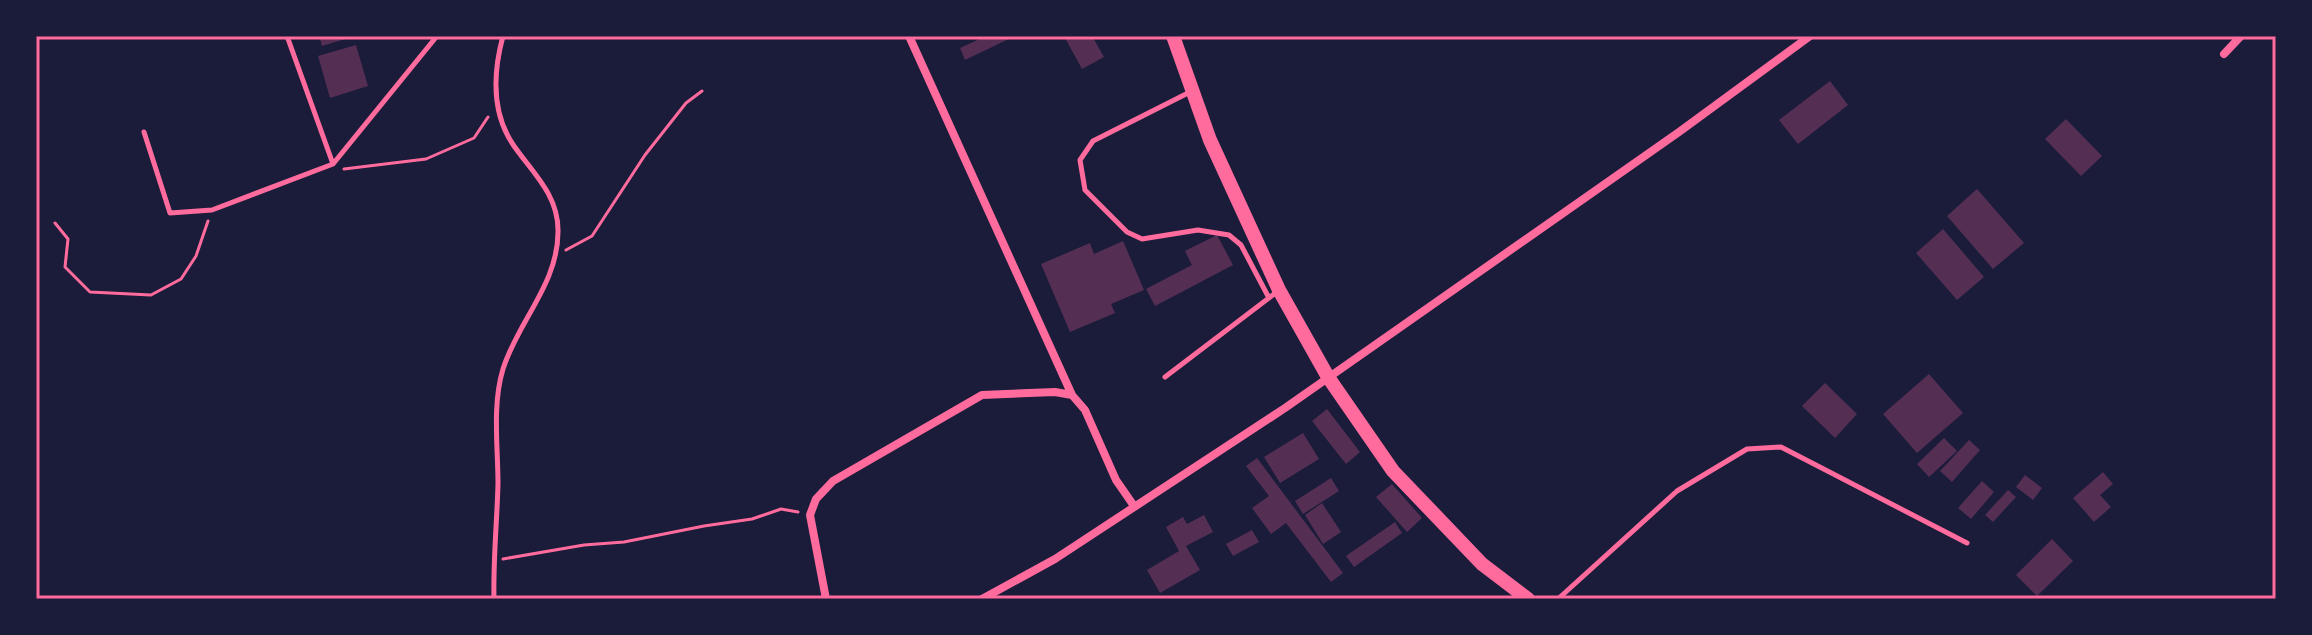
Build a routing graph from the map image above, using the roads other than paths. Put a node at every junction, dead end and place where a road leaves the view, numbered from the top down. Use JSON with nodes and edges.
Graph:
{"nodes":[{"id":1,"x":287,"y":36,"type":"edge"},
{"id":2,"x":437,"y":36,"type":"edge"},
{"id":3,"x":503,"y":36,"type":"edge"},
{"id":4,"x":909,"y":36,"type":"edge"},
{"id":5,"x":1173,"y":36,"type":"edge"},
{"id":6,"x":1810,"y":36,"type":"edge"},
{"id":7,"x":2241,"y":36,"type":"edge"},
{"id":8,"x":2224,"y":54,"type":"dead end"},
{"id":9,"x":1193,"y":91,"type":"junction"},
{"id":10,"x":144,"y":132,"type":"dead end"},
{"id":11,"x":333,"y":164,"type":"junction"},
{"id":12,"x":1274,"y":294,"type":"junction"},
{"id":13,"x":1165,"y":377,"type":"dead end"},
{"id":14,"x":1328,"y":377,"type":"junction"},
{"id":15,"x":1072,"y":395,"type":"junction"},
{"id":16,"x":1134,"y":506,"type":"junction"},
{"id":17,"x":1967,"y":543,"type":"dead end"},
{"id":18,"x":494,"y":599,"type":"edge"},
{"id":19,"x":826,"y":599,"type":"edge"},
{"id":20,"x":982,"y":599,"type":"edge"},
{"id":21,"x":1528,"y":599,"type":"edge"},
{"id":22,"x":1558,"y":599,"type":"edge"}],
"edges":[{"from":1,"to":11,"type":"lane"},
{"from":2,"to":11,"type":"lane"},
{"from":3,"to":18,"type":"lane"},
{"from":4,"to":15,"type":"street"},
{"from":5,"to":9,"type":"main road"},
{"from":6,"to":14,"type":"street"},
{"from":7,"to":8,"type":"street"},
{"from":9,"to":12,"type":"main road"},
{"from":9,"to":12,"type":"lane"},
{"from":10,"to":11,"type":"lane"},
{"from":12,"to":13,"type":"lane"},
{"from":12,"to":14,"type":"main road"},
{"from":14,"to":16,"type":"street"},
{"from":14,"to":21,"type":"main road"},
{"from":15,"to":16,"type":"street"},
{"from":15,"to":19,"type":"street"},
{"from":16,"to":20,"type":"street"},
{"from":17,"to":22,"type":"lane"}]}
